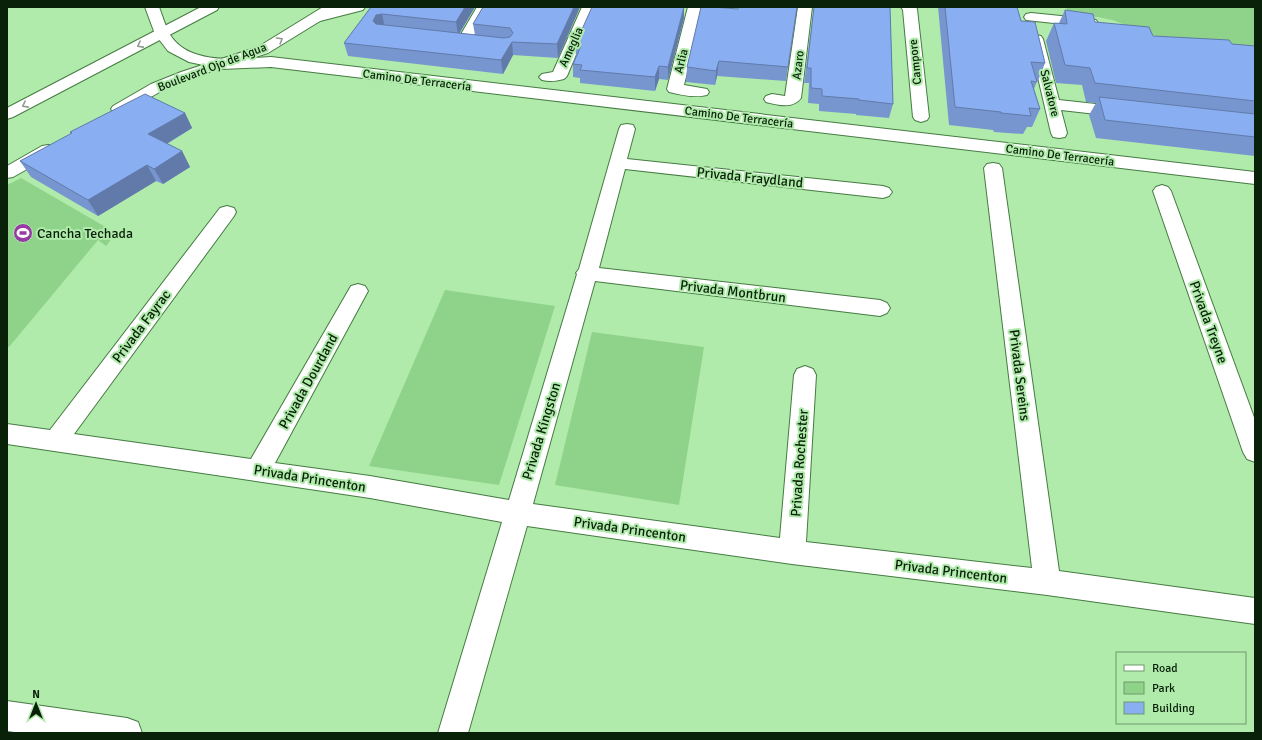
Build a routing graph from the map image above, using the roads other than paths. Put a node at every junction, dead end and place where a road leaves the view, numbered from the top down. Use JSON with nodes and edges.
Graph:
{"nodes":[{"id":1,"x":152,"y":7,"type":"edge"},
{"id":2,"x":212,"y":7,"type":"edge"},
{"id":3,"x":334,"y":7,"type":"edge"},
{"id":4,"x":358,"y":7,"type":"edge"},
{"id":5,"x":484,"y":7,"type":"edge"},
{"id":6,"x":589,"y":7,"type":"edge"},
{"id":7,"x":695,"y":7,"type":"edge"},
{"id":8,"x":908,"y":7,"type":"edge"},
{"id":9,"x":805,"y":8,"type":"edge"},
{"id":10,"x":1030,"y":12,"type":"edge"},
{"id":11,"x":316,"y":18,"type":"junction"},
{"id":12,"x":1104,"y":26,"type":"edge"},
{"id":13,"x":162,"y":34,"type":"junction"},
{"id":14,"x":448,"y":39,"type":"edge"},
{"id":15,"x":222,"y":64,"type":"junction"},
{"id":16,"x":547,"y":77,"type":"dead end"},
{"id":17,"x":701,"y":92,"type":"dead end"},
{"id":18,"x":772,"y":99,"type":"dead end"},
{"id":19,"x":1052,"y":104,"type":"junction"},
{"id":20,"x":7,"y":114,"type":"edge"},
{"id":21,"x":1138,"y":114,"type":"edge"},
{"id":22,"x":109,"y":115,"type":"edge"},
{"id":23,"x":921,"y":117,"type":"dead end"},
{"id":24,"x":627,"y":129,"type":"dead end"},
{"id":25,"x":1060,"y":133,"type":"dead end"},
{"id":26,"x":62,"y":142,"type":"edge"},
{"id":27,"x":617,"y":163,"type":"junction"},
{"id":28,"x":993,"y":168,"type":"dead end"},
{"id":29,"x":7,"y":173,"type":"edge"},
{"id":30,"x":1255,"y":178,"type":"edge"},
{"id":31,"x":1162,"y":191,"type":"dead end"},
{"id":32,"x":883,"y":192,"type":"dead end"},
{"id":33,"x":227,"y":212,"type":"dead end"},
{"id":34,"x":586,"y":273,"type":"junction"},
{"id":35,"x":358,"y":291,"type":"dead end"},
{"id":36,"x":880,"y":308,"type":"dead end"},
{"id":37,"x":805,"y":375,"type":"dead end"},
{"id":38,"x":7,"y":434,"type":"edge"},
{"id":39,"x":56,"y":440,"type":"junction"},
{"id":40,"x":1255,"y":452,"type":"edge"},
{"id":41,"x":258,"y":470,"type":"junction"},
{"id":42,"x":517,"y":513,"type":"junction"},
{"id":43,"x":792,"y":552,"type":"junction"},
{"id":44,"x":1047,"y":582,"type":"junction"},
{"id":45,"x":1255,"y":611,"type":"edge"},
{"id":46,"x":7,"y":716,"type":"edge"},
{"id":47,"x":128,"y":733,"type":"edge"},
{"id":48,"x":453,"y":733,"type":"edge"}],
"edges":[{"from":1,"to":13,"type":"street"},
{"from":2,"to":13,"type":"street"},
{"from":3,"to":11,"type":"street","name":"Boulevard Ojo de Agua"},
{"from":4,"to":11,"type":"street"},
{"from":5,"to":14,"type":"street"},
{"from":6,"to":16,"type":"street","name":"Ameglia"},
{"from":7,"to":17,"type":"street","name":"Arlia"},
{"from":8,"to":23,"type":"street","name":"Campore"},
{"from":9,"to":18,"type":"street","name":"Azaro"},
{"from":10,"to":12,"type":"street"},
{"from":10,"to":19,"type":"street","name":"Salvatore"},
{"from":15,"to":11,"type":"street","name":"Boulevard Ojo de Agua","one_way":true},
{"from":13,"to":15,"type":"street"},
{"from":13,"to":20,"type":"street","one_way":true},
{"from":15,"to":22,"type":"street","name":"Boulevard Ojo de Agua"},
{"from":15,"to":30,"type":"street","name":"Camino De Terracería"},
{"from":19,"to":21,"type":"street"},
{"from":19,"to":25,"type":"street","name":"Salvatore"},
{"from":24,"to":27,"type":"street","name":"Privada Kingston"},
{"from":26,"to":29,"type":"street"},
{"from":27,"to":32,"type":"street","name":"Privada Fraydland"},
{"from":27,"to":34,"type":"street","name":"Privada Kingston"},
{"from":28,"to":44,"type":"street","name":"Privada Sereins"},
{"from":31,"to":40,"type":"street","name":"Privada Treyne"},
{"from":33,"to":39,"type":"street","name":"Privada Fayrac"},
{"from":34,"to":36,"type":"street","name":"Privada Montbrun"},
{"from":34,"to":42,"type":"street","name":"Privada Kingston"},
{"from":35,"to":41,"type":"street","name":"Privada Dourdand"},
{"from":37,"to":43,"type":"street","name":"Privada Rochester"},
{"from":38,"to":39,"type":"street","name":"Privada Princenton"},
{"from":39,"to":41,"type":"street","name":"Privada Princenton"},
{"from":41,"to":42,"type":"street","name":"Privada Princenton"},
{"from":42,"to":43,"type":"street","name":"Privada Princenton"},
{"from":42,"to":48,"type":"street","name":"Privada Kingston"},
{"from":43,"to":44,"type":"street","name":"Privada Princenton"},
{"from":44,"to":45,"type":"street","name":"Privada Princenton"},
{"from":46,"to":47,"type":"street"}]}
